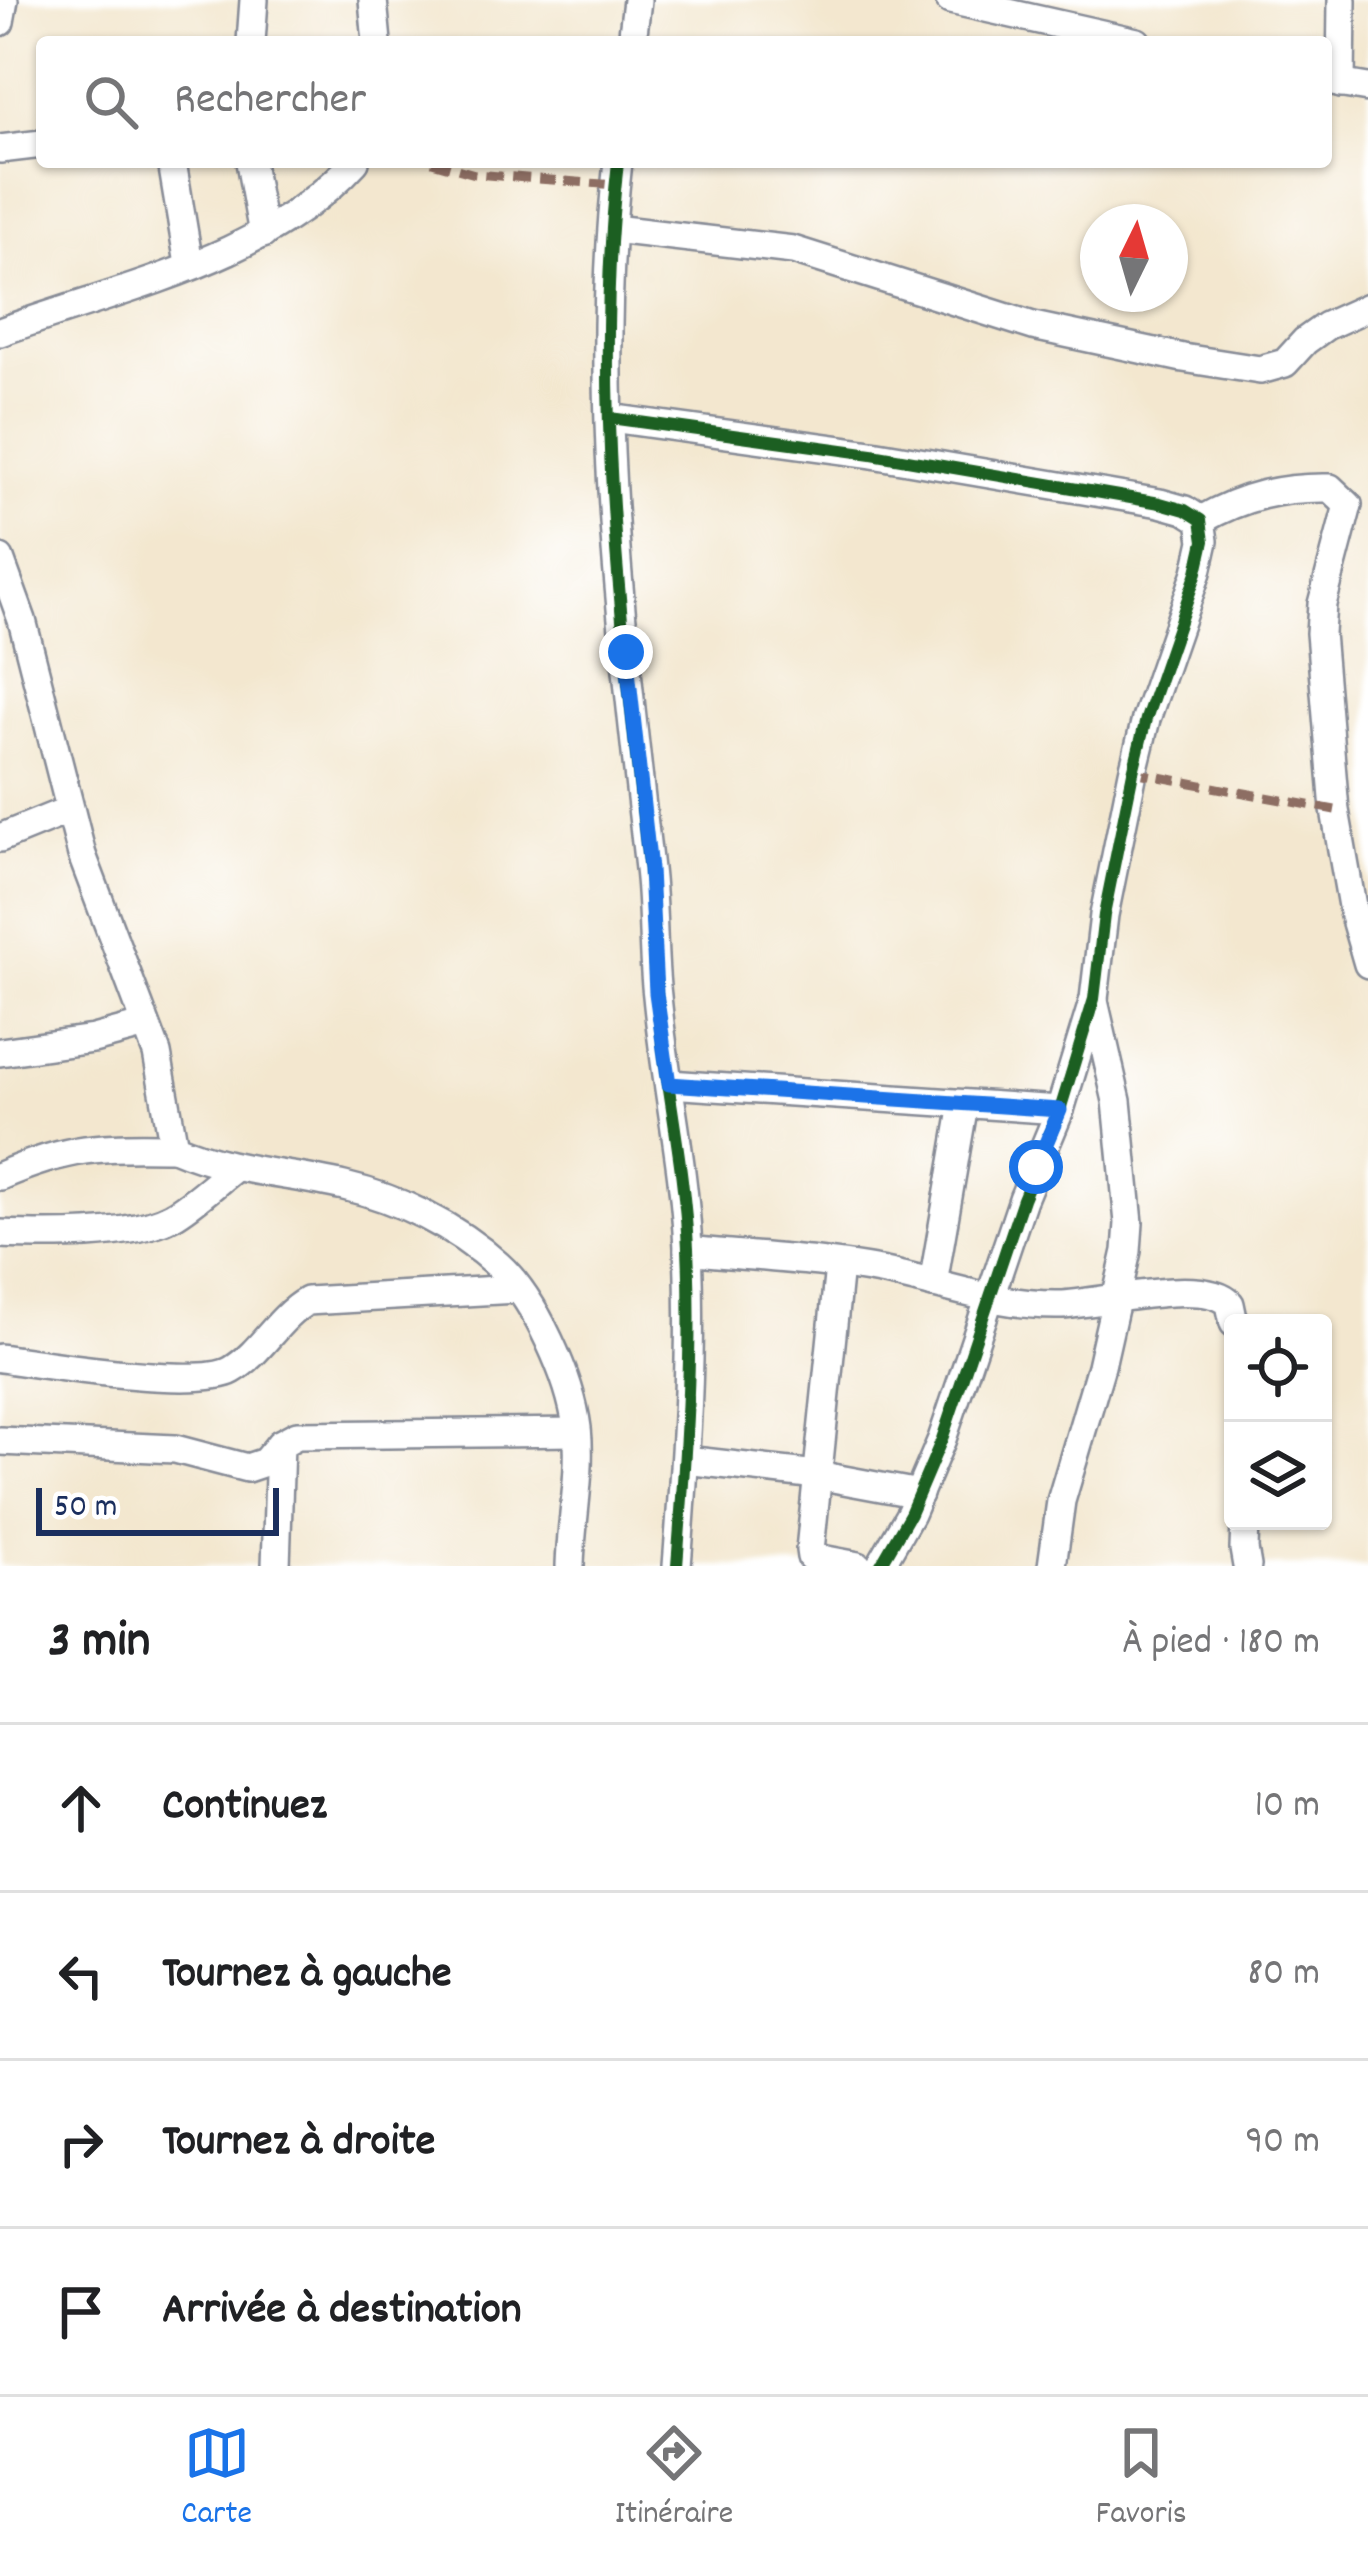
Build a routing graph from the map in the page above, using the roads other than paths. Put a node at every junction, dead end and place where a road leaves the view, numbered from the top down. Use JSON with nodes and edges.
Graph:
{"nodes":[{"id":1,"x":4,"y":0,"type":"edge"},
{"id":2,"x":254,"y":0,"type":"edge"},
{"id":3,"x":373,"y":0,"type":"edge"},
{"id":4,"x":637,"y":0,"type":"edge"},
{"id":5,"x":950,"y":0,"type":"edge"},
{"id":6,"x":1342,"y":0,"type":"edge"},
{"id":7,"x":0,"y":22,"type":"edge"},
{"id":8,"x":251,"y":36,"type":"edge"},
{"id":9,"x":376,"y":36,"type":"edge"},
{"id":10,"x":633,"y":36,"type":"edge"},
{"id":11,"x":1110,"y":36,"type":"edge"},
{"id":12,"x":1345,"y":84,"type":"edge"},
{"id":13,"x":36,"y":145,"type":"edge"},
{"id":14,"x":0,"y":149,"type":"edge"},
{"id":15,"x":173,"y":168,"type":"edge"},
{"id":16,"x":251,"y":168,"type":"edge"},
{"id":17,"x":349,"y":168,"type":"edge"},
{"id":18,"x":618,"y":168,"type":"edge"},
{"id":19,"x":613,"y":229,"type":"junction"},
{"id":20,"x":263,"y":234,"type":"junction"},
{"id":21,"x":189,"y":264,"type":"junction"},
{"id":22,"x":1368,"y":308,"type":"edge"},
{"id":23,"x":0,"y":332,"type":"edge"},
{"id":24,"x":610,"y":418,"type":"junction"},
{"id":25,"x":1201,"y":520,"type":"junction"},
{"id":26,"x":0,"y":559,"type":"edge"},
{"id":27,"x":69,"y":810,"type":"junction"},
{"id":28,"x":0,"y":838,"type":"edge"},
{"id":29,"x":1368,"y":964,"type":"edge"},
{"id":30,"x":1094,"y":999,"type":"junction"},
{"id":31,"x":146,"y":1025,"type":"junction"},
{"id":32,"x":0,"y":1052,"type":"edge"},
{"id":33,"x":669,"y":1084,"type":"junction"},
{"id":34,"x":964,"y":1104,"type":"junction"},
{"id":35,"x":1060,"y":1110,"type":"junction"},
{"id":36,"x":175,"y":1147,"type":"junction"},
{"id":37,"x":233,"y":1169,"type":"junction"},
{"id":38,"x":0,"y":1175,"type":"edge"},
{"id":39,"x":0,"y":1234,"type":"edge"},
{"id":40,"x":688,"y":1250,"type":"junction"},
{"id":41,"x":839,"y":1266,"type":"junction"},
{"id":42,"x":933,"y":1284,"type":"junction"},
{"id":43,"x":516,"y":1289,"type":"junction"},
{"id":44,"x":1115,"y":1297,"type":"junction"},
{"id":45,"x":992,"y":1299,"type":"junction"},
{"id":46,"x":1232,"y":1314,"type":"edge"},
{"id":47,"x":0,"y":1358,"type":"edge"},
{"id":48,"x":577,"y":1432,"type":"junction"},
{"id":49,"x":0,"y":1441,"type":"edge"},
{"id":50,"x":280,"y":1444,"type":"junction"},
{"id":51,"x":685,"y":1460,"type":"junction"},
{"id":52,"x":817,"y":1475,"type":"junction"},
{"id":53,"x":920,"y":1494,"type":"junction"},
{"id":54,"x":1246,"y":1530,"type":"edge"},
{"id":55,"x":276,"y":1566,"type":"edge"},
{"id":56,"x":570,"y":1566,"type":"edge"},
{"id":57,"x":677,"y":1566,"type":"edge"},
{"id":58,"x":858,"y":1566,"type":"edge"},
{"id":59,"x":880,"y":1566,"type":"edge"},
{"id":60,"x":1052,"y":1566,"type":"edge"},
{"id":61,"x":1247,"y":1566,"type":"edge"}],
"edges":[{"from":1,"to":7,"type":"street"},
{"from":2,"to":8,"type":"street"},
{"from":3,"to":9,"type":"street"},
{"from":4,"to":10,"type":"street"},
{"from":5,"to":11,"type":"street"},
{"from":6,"to":12,"type":"street"},
{"from":13,"to":14,"type":"street"},
{"from":15,"to":21,"type":"street"},
{"from":16,"to":20,"type":"street"},
{"from":17,"to":20,"type":"street"},
{"from":18,"to":19,"type":"street"},
{"from":19,"to":22,"type":"street"},
{"from":19,"to":24,"type":"street"},
{"from":20,"to":21,"type":"street"},
{"from":21,"to":23,"type":"street"},
{"from":24,"to":25,"type":"street"},
{"from":24,"to":33,"type":"street"},
{"from":25,"to":29,"type":"street"},
{"from":25,"to":30,"type":"street"},
{"from":26,"to":27,"type":"street"},
{"from":27,"to":28,"type":"street"},
{"from":27,"to":31,"type":"street"},
{"from":30,"to":35,"type":"street"},
{"from":30,"to":44,"type":"street"},
{"from":31,"to":32,"type":"street"},
{"from":31,"to":36,"type":"street"},
{"from":33,"to":34,"type":"street"},
{"from":33,"to":40,"type":"street"},
{"from":34,"to":35,"type":"street"},
{"from":34,"to":42,"type":"street"},
{"from":35,"to":45,"type":"street"},
{"from":36,"to":37,"type":"street"},
{"from":36,"to":38,"type":"street"},
{"from":37,"to":39,"type":"street"},
{"from":37,"to":43,"type":"street"},
{"from":40,"to":41,"type":"street"},
{"from":40,"to":51,"type":"street"},
{"from":41,"to":42,"type":"street"},
{"from":41,"to":52,"type":"street"},
{"from":42,"to":45,"type":"street"},
{"from":43,"to":47,"type":"street"},
{"from":43,"to":48,"type":"street"},
{"from":44,"to":45,"type":"street"},
{"from":44,"to":46,"type":"street"},
{"from":44,"to":60,"type":"street"},
{"from":45,"to":53,"type":"street"},
{"from":48,"to":50,"type":"street"},
{"from":48,"to":56,"type":"street"},
{"from":49,"to":50,"type":"street"},
{"from":50,"to":55,"type":"street"},
{"from":51,"to":52,"type":"street"},
{"from":51,"to":57,"type":"street"},
{"from":52,"to":53,"type":"street"},
{"from":52,"to":58,"type":"street"},
{"from":53,"to":59,"type":"street"},
{"from":54,"to":61,"type":"street"}]}
